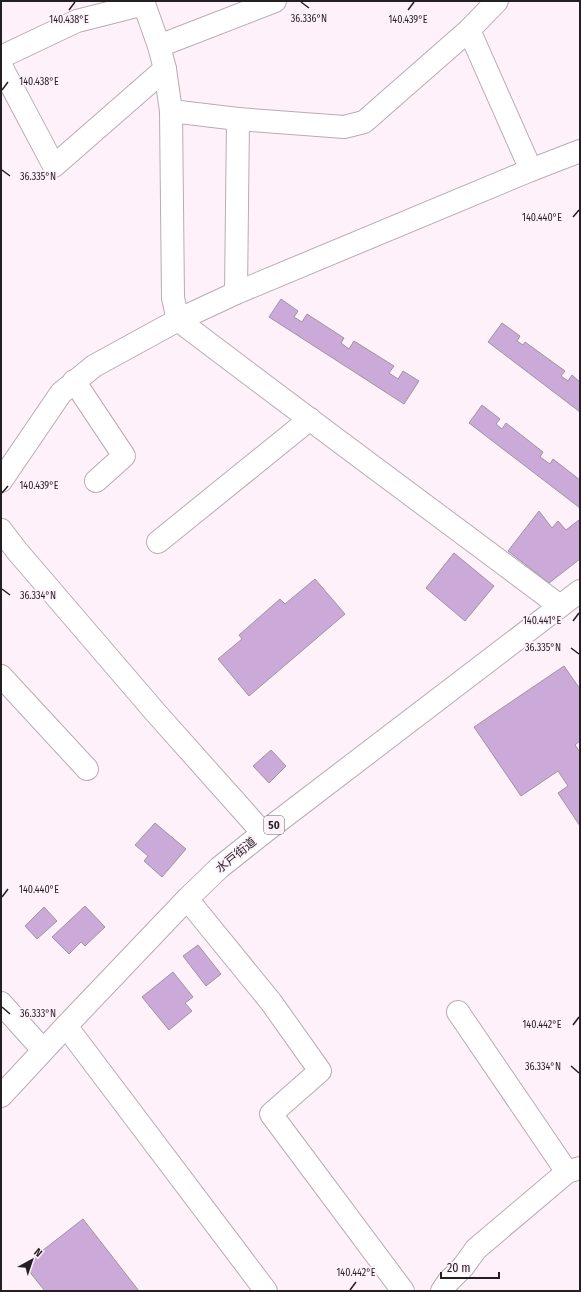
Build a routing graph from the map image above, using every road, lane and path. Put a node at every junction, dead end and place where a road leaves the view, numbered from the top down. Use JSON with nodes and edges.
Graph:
{"nodes":[{"id":1,"x":275,"y":1,"type":"edge"},
{"id":2,"x":497,"y":1,"type":"edge"},
{"id":3,"x":144,"y":3,"type":"edge"},
{"id":4,"x":469,"y":30,"type":"junction"},
{"id":5,"x":159,"y":46,"type":"junction"},
{"id":6,"x":1,"y":57,"type":"edge"},
{"id":7,"x":1,"y":66,"type":"edge"},
{"id":8,"x":165,"y":69,"type":"junction"},
{"id":9,"x":171,"y":111,"type":"junction"},
{"id":10,"x":238,"y":119,"type":"junction"},
{"id":11,"x":580,"y":151,"type":"edge"},
{"id":12,"x":530,"y":170,"type":"junction"},
{"id":13,"x":236,"y":293,"type":"junction"},
{"id":14,"x":178,"y":320,"type":"junction"},
{"id":15,"x":74,"y":381,"type":"junction"},
{"id":16,"x":310,"y":419,"type":"junction"},
{"id":17,"x":1,"y":481,"type":"edge"},
{"id":18,"x":96,"y":481,"type":"dead end"},
{"id":19,"x":1,"y":530,"type":"edge"},
{"id":20,"x":158,"y":542,"type":"dead end"},
{"id":21,"x":580,"y":591,"type":"edge"},
{"id":22,"x":560,"y":606,"type":"junction"},
{"id":23,"x":1,"y":676,"type":"edge"},
{"id":24,"x":86,"y":768,"type":"dead end"},
{"id":25,"x":263,"y":833,"type":"junction"},
{"id":26,"x":187,"y":899,"type":"junction"},
{"id":27,"x":1,"y":1003,"type":"edge"},
{"id":28,"x":458,"y":1012,"type":"dead end"},
{"id":29,"x":66,"y":1026,"type":"junction"},
{"id":30,"x":43,"y":1050,"type":"junction"},
{"id":31,"x":1,"y":1096,"type":"edge"},
{"id":32,"x":574,"y":1170,"type":"edge"},
{"id":33,"x":266,"y":1291,"type":"edge"},
{"id":34,"x":403,"y":1291,"type":"edge"},
{"id":35,"x":442,"y":1291,"type":"edge"}],
"edges":[{"from":1,"to":5,"type":"street"},
{"from":2,"to":4,"type":"street"},
{"from":3,"to":5,"type":"street"},
{"from":3,"to":6,"type":"street"},
{"from":4,"to":10,"type":"street"},
{"from":4,"to":12,"type":"street"},
{"from":5,"to":8,"type":"street"},
{"from":7,"to":8,"type":"street"},
{"from":8,"to":9,"type":"street"},
{"from":9,"to":10,"type":"street"},
{"from":9,"to":14,"type":"street"},
{"from":10,"to":13,"type":"street"},
{"from":11,"to":12,"type":"street"},
{"from":12,"to":13,"type":"street"},
{"from":13,"to":14,"type":"street"},
{"from":14,"to":15,"type":"street"},
{"from":14,"to":16,"type":"street"},
{"from":15,"to":17,"type":"street"},
{"from":15,"to":18,"type":"street"},
{"from":16,"to":20,"type":"street"},
{"from":16,"to":22,"type":"street"},
{"from":19,"to":25,"type":"street"},
{"from":21,"to":22,"type":"street","name":"水戸街道","number":"50"},
{"from":22,"to":25,"type":"street","name":"水戸街道","number":"50"},
{"from":23,"to":24,"type":"street"},
{"from":25,"to":26,"type":"street","name":"水戸街道","number":"50"},
{"from":26,"to":29,"type":"street","name":"水戸街道","number":"50"},
{"from":26,"to":34,"type":"street"},
{"from":27,"to":30,"type":"street"},
{"from":28,"to":32,"type":"street"},
{"from":29,"to":30,"type":"street","name":"水戸街道","number":"50"},
{"from":29,"to":33,"type":"street"},
{"from":30,"to":31,"type":"street","name":"水戸街道","number":"50"},
{"from":32,"to":35,"type":"street"}]}
